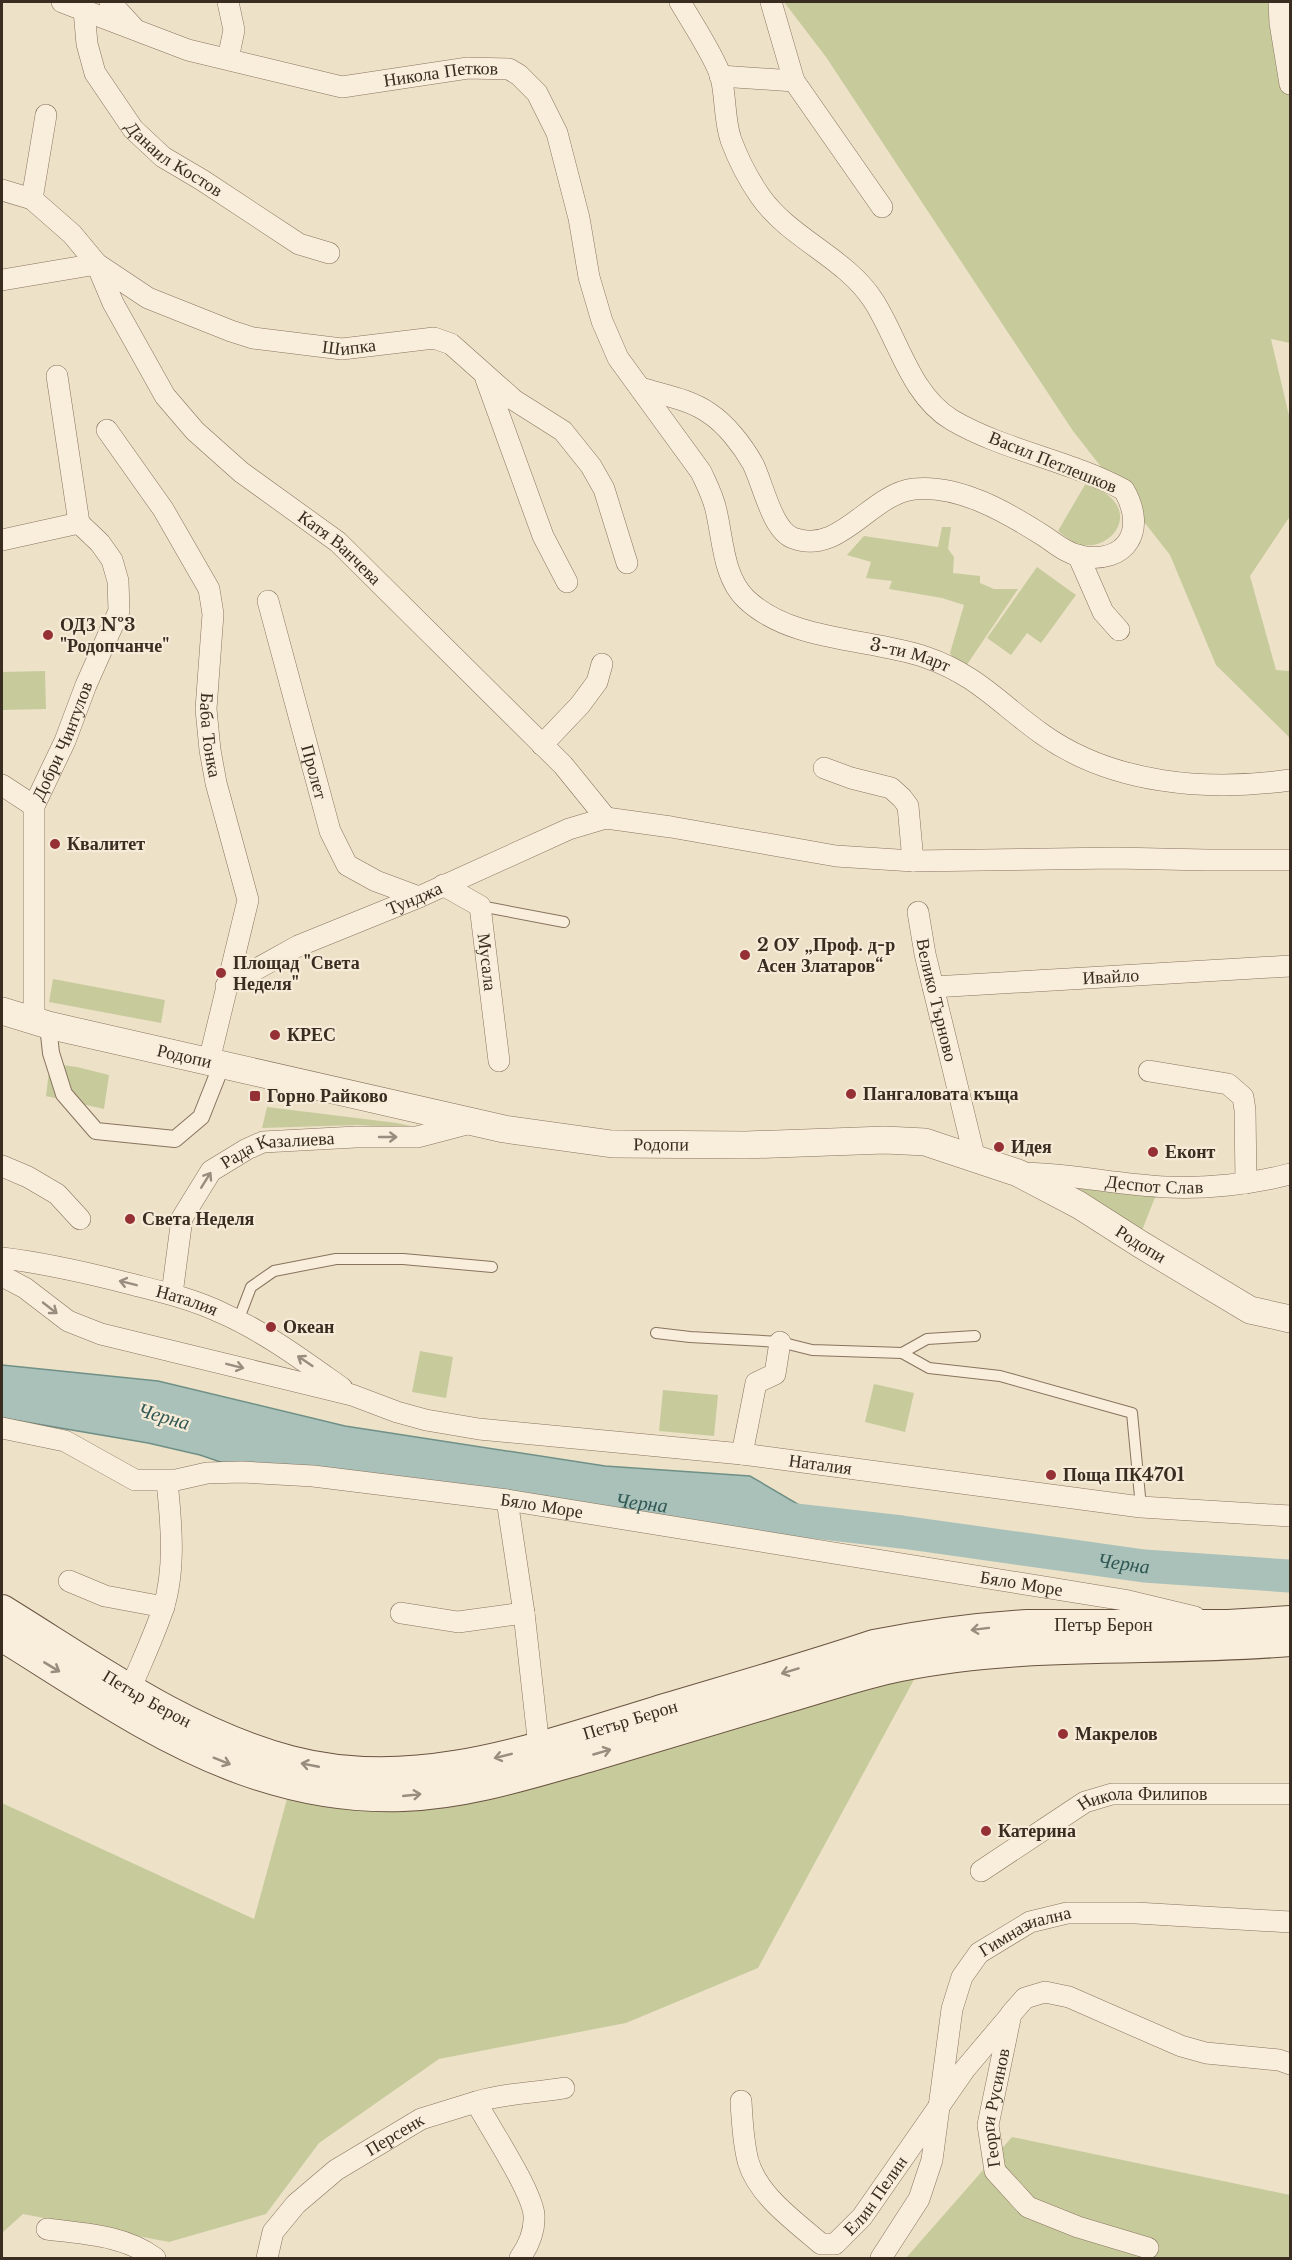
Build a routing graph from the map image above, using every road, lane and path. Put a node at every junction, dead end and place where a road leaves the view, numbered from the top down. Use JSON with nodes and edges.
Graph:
{"nodes":[{"id":1,"x":62,"y":2,"type":"edge"},
{"id":2,"x":110,"y":2,"type":"edge"},
{"id":3,"x":228,"y":2,"type":"edge"},
{"id":4,"x":680,"y":2,"type":"edge"},
{"id":5,"x":771,"y":2,"type":"edge"},
{"id":6,"x":1279,"y":2,"type":"edge"},
{"id":7,"x":84,"y":10,"type":"junction"},
{"id":8,"x":136,"y":30,"type":"junction"},
{"id":9,"x":228,"y":59,"type":"junction"},
{"id":10,"x":720,"y":76,"type":"junction"},
{"id":11,"x":794,"y":81,"type":"junction"},
{"id":12,"x":1290,"y":84,"type":"edge"},
{"id":13,"x":46,"y":115,"type":"dead end"},
{"id":14,"x":2,"y":190,"type":"edge"},
{"id":15,"x":32,"y":199,"type":"junction"},
{"id":16,"x":882,"y":207,"type":"dead end"},
{"id":17,"x":329,"y":253,"type":"dead end"},
{"id":18,"x":97,"y":264,"type":"junction"},
{"id":19,"x":2,"y":280,"type":"edge"},
{"id":20,"x":57,"y":376,"type":"dead end"},
{"id":21,"x":485,"y":377,"type":"junction"},
{"id":22,"x":641,"y":388,"type":"junction"},
{"id":23,"x":107,"y":430,"type":"dead end"},
{"id":24,"x":79,"y":523,"type":"junction"},
{"id":25,"x":2,"y":540,"type":"edge"},
{"id":26,"x":1078,"y":555,"type":"junction"},
{"id":27,"x":627,"y":563,"type":"dead end"},
{"id":28,"x":567,"y":582,"type":"dead end"},
{"id":29,"x":268,"y":601,"type":"dead end"},
{"id":30,"x":1119,"y":630,"type":"dead end"},
{"id":31,"x":602,"y":664,"type":"dead end"},
{"id":32,"x":542,"y":746,"type":"junction"},
{"id":33,"x":824,"y":768,"type":"dead end"},
{"id":34,"x":1290,"y":780,"type":"edge"},
{"id":35,"x":2,"y":785,"type":"edge"},
{"id":36,"x":34,"y":807,"type":"junction"},
{"id":37,"x":606,"y":818,"type":"junction"},
{"id":38,"x":1290,"y":860,"type":"edge"},
{"id":39,"x":913,"y":861,"type":"junction"},
{"id":40,"x":443,"y":885,"type":"junction"},
{"id":41,"x":419,"y":897,"type":"junction"},
{"id":42,"x":480,"y":906,"type":"junction"},
{"id":43,"x":918,"y":912,"type":"dead end"},
{"id":44,"x":564,"y":922,"type":"dead end"},
{"id":45,"x":1290,"y":966,"type":"edge"},
{"id":46,"x":226,"y":986,"type":"junction"},
{"id":47,"x":933,"y":987,"type":"junction"},
{"id":48,"x":2,"y":1011,"type":"edge"},
{"id":49,"x":41,"y":1023,"type":"junction"},
{"id":50,"x":499,"y":1061,"type":"dead end"},
{"id":51,"x":215,"y":1063,"type":"junction"},
{"id":52,"x":1149,"y":1071,"type":"dead end"},
{"id":53,"x":477,"y":1122,"type":"junction"},
{"id":54,"x":975,"y":1159,"type":"junction"},
{"id":55,"x":2,"y":1166,"type":"edge"},
{"id":56,"x":1018,"y":1173,"type":"junction"},
{"id":57,"x":1290,"y":1174,"type":"edge"},
{"id":58,"x":1246,"y":1184,"type":"junction"},
{"id":59,"x":80,"y":1219,"type":"dead end"},
{"id":60,"x":2,"y":1258,"type":"edge"},
{"id":61,"x":492,"y":1267,"type":"dead end"},
{"id":62,"x":2,"y":1276,"type":"edge"},
{"id":63,"x":172,"y":1294,"type":"junction"},
{"id":64,"x":1290,"y":1319,"type":"edge"},
{"id":65,"x":238,"y":1321,"type":"junction"},
{"id":66,"x":656,"y":1333,"type":"dead end"},
{"id":67,"x":975,"y":1336,"type":"dead end"},
{"id":68,"x":780,"y":1342,"type":"junction"},
{"id":69,"x":902,"y":1353,"type":"junction"},
{"id":70,"x":352,"y":1395,"type":"junction"},
{"id":71,"x":2,"y":1428,"type":"edge"},
{"id":72,"x":741,"y":1454,"type":"junction"},
{"id":73,"x":167,"y":1481,"type":"junction"},
{"id":74,"x":507,"y":1500,"type":"junction"},
{"id":75,"x":1141,"y":1507,"type":"junction"},
{"id":76,"x":1290,"y":1516,"type":"edge"},
{"id":77,"x":69,"y":1581,"type":"dead end"},
{"id":78,"x":164,"y":1607,"type":"junction"},
{"id":79,"x":2,"y":1610,"type":"edge"},
{"id":80,"x":401,"y":1613,"type":"dead end"},
{"id":81,"x":525,"y":1613,"type":"junction"},
{"id":82,"x":1290,"y":1621,"type":"edge"},
{"id":83,"x":1228,"y":1625,"type":"junction"},
{"id":84,"x":2,"y":1636,"type":"edge"},
{"id":85,"x":1029,"y":1638,"type":"junction"},
{"id":86,"x":1290,"y":1641,"type":"edge"},
{"id":87,"x":130,"y":1690,"type":"junction"},
{"id":88,"x":539,"y":1747,"type":"junction"},
{"id":89,"x":1290,"y":1794,"type":"edge"},
{"id":90,"x":981,"y":1871,"type":"dead end"},
{"id":91,"x":1290,"y":1922,"type":"edge"},
{"id":92,"x":1011,"y":2014,"type":"junction"},
{"id":93,"x":1290,"y":2064,"type":"edge"},
{"id":94,"x":564,"y":2088,"type":"dead end"},
{"id":95,"x":741,"y":2101,"type":"dead end"},
{"id":96,"x":476,"y":2102,"type":"junction"},
{"id":97,"x":938,"y":2109,"type":"junction"},
{"id":98,"x":47,"y":2229,"type":"dead end"},
{"id":99,"x":1148,"y":2248,"type":"dead end"},
{"id":100,"x":155,"y":2259,"type":"edge"},
{"id":101,"x":267,"y":2259,"type":"edge"},
{"id":102,"x":520,"y":2259,"type":"edge"},
{"id":103,"x":881,"y":2259,"type":"edge"}],
"edges":[{"from":1,"to":7,"type":"street","name":"Никола Петков"},
{"from":2,"to":8,"type":"street","name":"Никола Петков"},
{"from":3,"to":9,"type":"street"},
{"from":4,"to":10,"type":"street","name":"Васил Петлешков"},
{"from":5,"to":11,"type":"street"},
{"from":6,"to":12,"type":"street"},
{"from":7,"to":8,"type":"street","name":"Никола Петков"},
{"from":7,"to":17,"type":"street","name":"Данаил Костов"},
{"from":8,"to":9,"type":"street","name":"Никола Петков"},
{"from":9,"to":22,"type":"street","name":"Никола Петков"},
{"from":10,"to":11,"type":"street"},
{"from":10,"to":26,"type":"street","name":"Васил Петлешков"},
{"from":11,"to":16,"type":"street"},
{"from":13,"to":15,"type":"street"},
{"from":14,"to":15,"type":"street","name":"Шипка"},
{"from":15,"to":18,"type":"street","name":"Шипка"},
{"from":18,"to":19,"type":"street"},
{"from":18,"to":21,"type":"street","name":"Шипка"},
{"from":18,"to":32,"type":"street","name":"Катя Ванчева"},
{"from":20,"to":24,"type":"street"},
{"from":21,"to":27,"type":"street","name":"Шипка"},
{"from":21,"to":28,"type":"street"},
{"from":22,"to":26,"type":"street","name":"Васил Петлешков"},
{"from":22,"to":34,"type":"street","name":"3-ти Март"},
{"from":23,"to":46,"type":"street","name":"Баба Тонка"},
{"from":24,"to":25,"type":"street"},
{"from":24,"to":36,"type":"street","name":"Добри Чинтулов"},
{"from":26,"to":30,"type":"street"},
{"from":29,"to":41,"type":"street","name":"Пролет"},
{"from":31,"to":32,"type":"street"},
{"from":32,"to":37,"type":"street","name":"Катя Ванчева"},
{"from":33,"to":39,"type":"street"},
{"from":35,"to":36,"type":"street"},
{"from":36,"to":49,"type":"street","name":"Добри Чинтулов"},
{"from":37,"to":39,"type":"street"},
{"from":37,"to":40,"type":"street","name":"Тунджа"},
{"from":38,"to":39,"type":"street"},
{"from":40,"to":41,"type":"street","name":"Тунджа"},
{"from":40,"to":42,"type":"street"},
{"from":41,"to":46,"type":"street","name":"Тунджа"},
{"from":42,"to":44,"type":"lane"},
{"from":42,"to":50,"type":"street","name":"Мусала"},
{"from":43,"to":47,"type":"street","name":"Велико Търново"},
{"from":45,"to":47,"type":"street","name":"Ивайло"},
{"from":46,"to":51,"type":"street","name":"Баба Тонка"},
{"from":47,"to":54,"type":"street","name":"Велико Търново"},
{"from":48,"to":49,"type":"street","name":"Родопи"},
{"from":49,"to":51,"type":"street","name":"Родопи"},
{"from":49,"to":51,"type":"street"},
{"from":51,"to":53,"type":"street","name":"Родопи"},
{"from":52,"to":58,"type":"street"},
{"from":53,"to":54,"type":"street","name":"Родопи"},
{"from":63,"to":53,"type":"street","name":"Рада Казалиева","one_way":true},
{"from":54,"to":56,"type":"street","name":"Родопи"},
{"from":55,"to":59,"type":"street"},
{"from":56,"to":58,"type":"street","name":"Деспот Слав"},
{"from":56,"to":64,"type":"street","name":"Родопи"},
{"from":57,"to":58,"type":"street","name":"Деспот Слав"},
{"from":63,"to":60,"type":"street","name":"Наталия","one_way":true},
{"from":61,"to":65,"type":"lane"},
{"from":62,"to":70,"type":"street","name":"Наталия","one_way":true},
{"from":63,"to":65,"type":"street","name":"Наталия"},
{"from":70,"to":65,"type":"street","name":"Наталия","one_way":true},
{"from":66,"to":68,"type":"lane"},
{"from":67,"to":69,"type":"lane"},
{"from":68,"to":69,"type":"lane"},
{"from":68,"to":72,"type":"street"},
{"from":69,"to":75,"type":"lane"},
{"from":70,"to":72,"type":"street","name":"Наталия"},
{"from":71,"to":73,"type":"street","name":"Бяло Море"},
{"from":72,"to":75,"type":"street","name":"Наталия"},
{"from":73,"to":74,"type":"street","name":"Бяло Море"},
{"from":73,"to":78,"type":"street"},
{"from":74,"to":81,"type":"street"},
{"from":74,"to":83,"type":"street","name":"Бяло Море"},
{"from":75,"to":76,"type":"street","name":"Наталия"},
{"from":77,"to":78,"type":"street"},
{"from":78,"to":87,"type":"street"},
{"from":79,"to":87,"type":"main road","name":"Петър Берон"},
{"from":80,"to":81,"type":"street"},
{"from":81,"to":88,"type":"street"},
{"from":82,"to":83,"type":"main road","name":"Петър Берон"},
{"from":83,"to":85,"type":"main road","name":"Петър Берон"},
{"from":84,"to":85,"type":"main road","name":"Петър Берон","one_way":true},
{"from":85,"to":86,"type":"main road","name":"Петър Берон"},
{"from":85,"to":88,"type":"main road","name":"Петър Берон","one_way":true},
{"from":88,"to":87,"type":"main road","name":"Петър Берон","one_way":true},
{"from":89,"to":90,"type":"street","name":"Никола Филипов"},
{"from":91,"to":97,"type":"street","name":"Гимназиална"},
{"from":92,"to":93,"type":"street","name":"Георги Русинов"},
{"from":92,"to":97,"type":"street","name":"Георги Русинов"},
{"from":92,"to":99,"type":"street","name":"Георги Русинов"},
{"from":94,"to":96,"type":"street","name":"Персенк"},
{"from":95,"to":97,"type":"street","name":"Елин Пелин"},
{"from":96,"to":101,"type":"street","name":"Персенк"},
{"from":96,"to":102,"type":"street"},
{"from":97,"to":103,"type":"street","name":"Гимназиална"},
{"from":98,"to":100,"type":"street"}]}
